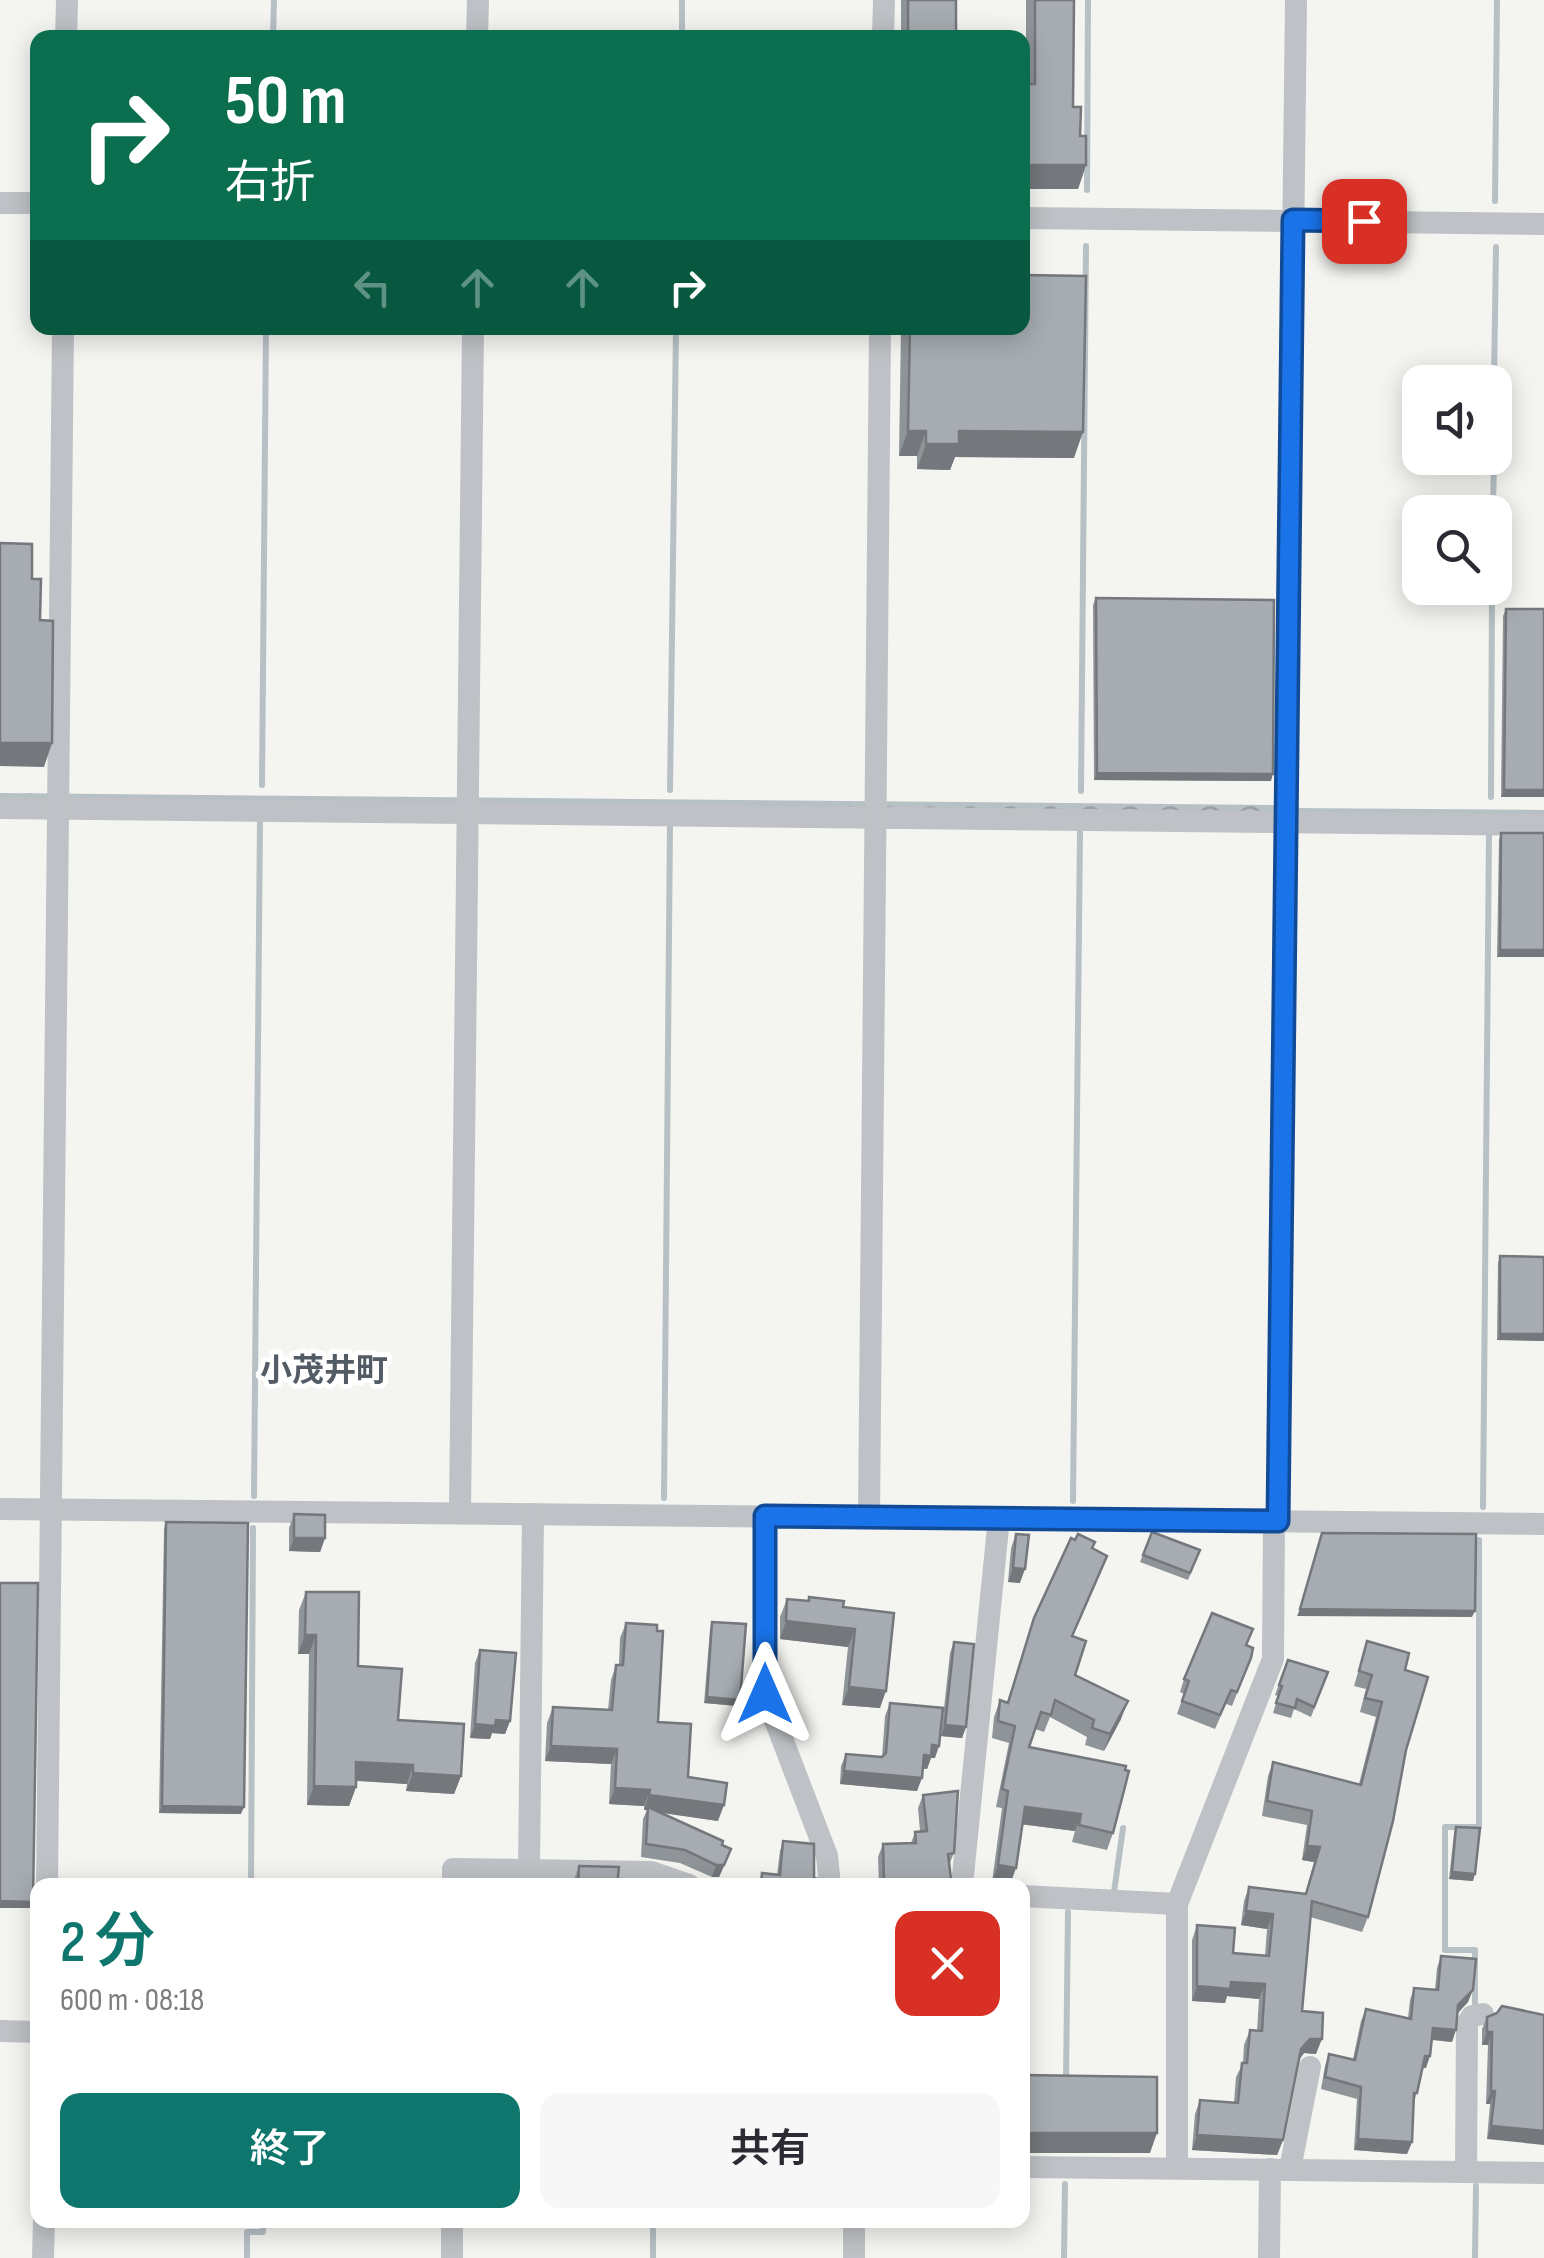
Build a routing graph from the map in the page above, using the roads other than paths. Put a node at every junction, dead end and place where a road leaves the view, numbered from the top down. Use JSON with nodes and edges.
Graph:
{"nodes":[{"id":1,"x":67,"y":0,"type":"edge"},
{"id":2,"x":478,"y":0,"type":"edge"},
{"id":3,"x":884,"y":0,"type":"edge"},
{"id":4,"x":1296,"y":0,"type":"edge"},
{"id":5,"x":66,"y":30,"type":"edge"},
{"id":6,"x":477,"y":30,"type":"edge"},
{"id":7,"x":883,"y":30,"type":"edge"},
{"id":8,"x":0,"y":203,"type":"edge"},
{"id":9,"x":30,"y":203,"type":"edge"},
{"id":10,"x":1030,"y":218,"type":"edge"},
{"id":11,"x":1293,"y":220,"type":"junction"},
{"id":12,"x":1544,"y":224,"type":"edge"},
{"id":13,"x":63,"y":335,"type":"edge"},
{"id":14,"x":473,"y":335,"type":"edge"},
{"id":15,"x":880,"y":335,"type":"edge"},
{"id":16,"x":57,"y":801,"type":"junction"},
{"id":17,"x":466,"y":805,"type":"junction"},
{"id":18,"x":0,"y":808,"type":"edge"},
{"id":19,"x":875,"y":809,"type":"junction"},
{"id":20,"x":1286,"y":822,"type":"junction"},
{"id":21,"x":1544,"y":824,"type":"edge"},
{"id":22,"x":0,"y":1509,"type":"edge"},
{"id":23,"x":50,"y":1510,"type":"junction"},
{"id":24,"x":460,"y":1513,"type":"junction"},
{"id":25,"x":534,"y":1514,"type":"junction"},
{"id":26,"x":765,"y":1516,"type":"junction"},
{"id":27,"x":868,"y":1517,"type":"junction"},
{"id":28,"x":999,"y":1518,"type":"junction"},
{"id":29,"x":1276,"y":1521,"type":"junction"},
{"id":30,"x":1544,"y":1524,"type":"edge"},
{"id":31,"x":528,"y":1870,"type":"junction"},
{"id":32,"x":47,"y":1878,"type":"edge"},
{"id":33,"x":453,"y":1878,"type":"edge"},
{"id":34,"x":669,"y":1878,"type":"edge"},
{"id":35,"x":829,"y":1878,"type":"edge"},
{"id":36,"x":963,"y":1878,"type":"edge"},
{"id":37,"x":1030,"y":1896,"type":"edge"},
{"id":38,"x":1177,"y":1904,"type":"junction"},
{"id":39,"x":1484,"y":2014,"type":"edge"},
{"id":40,"x":0,"y":2032,"type":"edge"},
{"id":41,"x":30,"y":2032,"type":"edge"},
{"id":42,"x":1310,"y":2067,"type":"dead end"},
{"id":43,"x":1030,"y":2167,"type":"edge"},
{"id":44,"x":1177,"y":2168,"type":"junction"},
{"id":45,"x":1280,"y":2169,"type":"junction"},
{"id":46,"x":1466,"y":2172,"type":"junction"},
{"id":47,"x":1544,"y":2172,"type":"edge"},
{"id":48,"x":44,"y":2228,"type":"edge"},
{"id":49,"x":452,"y":2228,"type":"edge"},
{"id":50,"x":854,"y":2228,"type":"edge"},
{"id":51,"x":44,"y":2258,"type":"edge"},
{"id":52,"x":452,"y":2258,"type":"edge"},
{"id":53,"x":854,"y":2258,"type":"edge"},
{"id":54,"x":1270,"y":2258,"type":"edge"}],
"edges":[{"from":1,"to":5,"type":"street"},
{"from":2,"to":6,"type":"street"},
{"from":3,"to":7,"type":"street"},
{"from":4,"to":11,"type":"street"},
{"from":8,"to":9,"type":"street"},
{"from":10,"to":11,"type":"street"},
{"from":11,"to":12,"type":"street"},
{"from":11,"to":20,"type":"street"},
{"from":13,"to":16,"type":"street"},
{"from":14,"to":17,"type":"street"},
{"from":15,"to":19,"type":"street"},
{"from":16,"to":17,"type":"street"},
{"from":16,"to":18,"type":"street"},
{"from":16,"to":23,"type":"street"},
{"from":17,"to":19,"type":"street"},
{"from":17,"to":24,"type":"street"},
{"from":19,"to":20,"type":"street"},
{"from":19,"to":27,"type":"street"},
{"from":20,"to":21,"type":"street"},
{"from":20,"to":29,"type":"street"},
{"from":22,"to":23,"type":"street"},
{"from":23,"to":24,"type":"street"},
{"from":23,"to":32,"type":"street"},
{"from":24,"to":25,"type":"street"},
{"from":25,"to":26,"type":"street"},
{"from":25,"to":31,"type":"street"},
{"from":26,"to":27,"type":"street"},
{"from":26,"to":35,"type":"street"},
{"from":27,"to":28,"type":"street"},
{"from":28,"to":29,"type":"street"},
{"from":28,"to":36,"type":"street"},
{"from":29,"to":30,"type":"street"},
{"from":29,"to":38,"type":"street"},
{"from":31,"to":33,"type":"street"},
{"from":31,"to":34,"type":"street"},
{"from":37,"to":38,"type":"street"},
{"from":38,"to":44,"type":"street"},
{"from":39,"to":46,"type":"street"},
{"from":40,"to":41,"type":"street"},
{"from":42,"to":45,"type":"street"},
{"from":43,"to":44,"type":"street"},
{"from":44,"to":45,"type":"street"},
{"from":45,"to":46,"type":"street"},
{"from":45,"to":54,"type":"street"},
{"from":46,"to":47,"type":"street"},
{"from":48,"to":51,"type":"street"},
{"from":49,"to":52,"type":"street"},
{"from":50,"to":53,"type":"street"}]}
